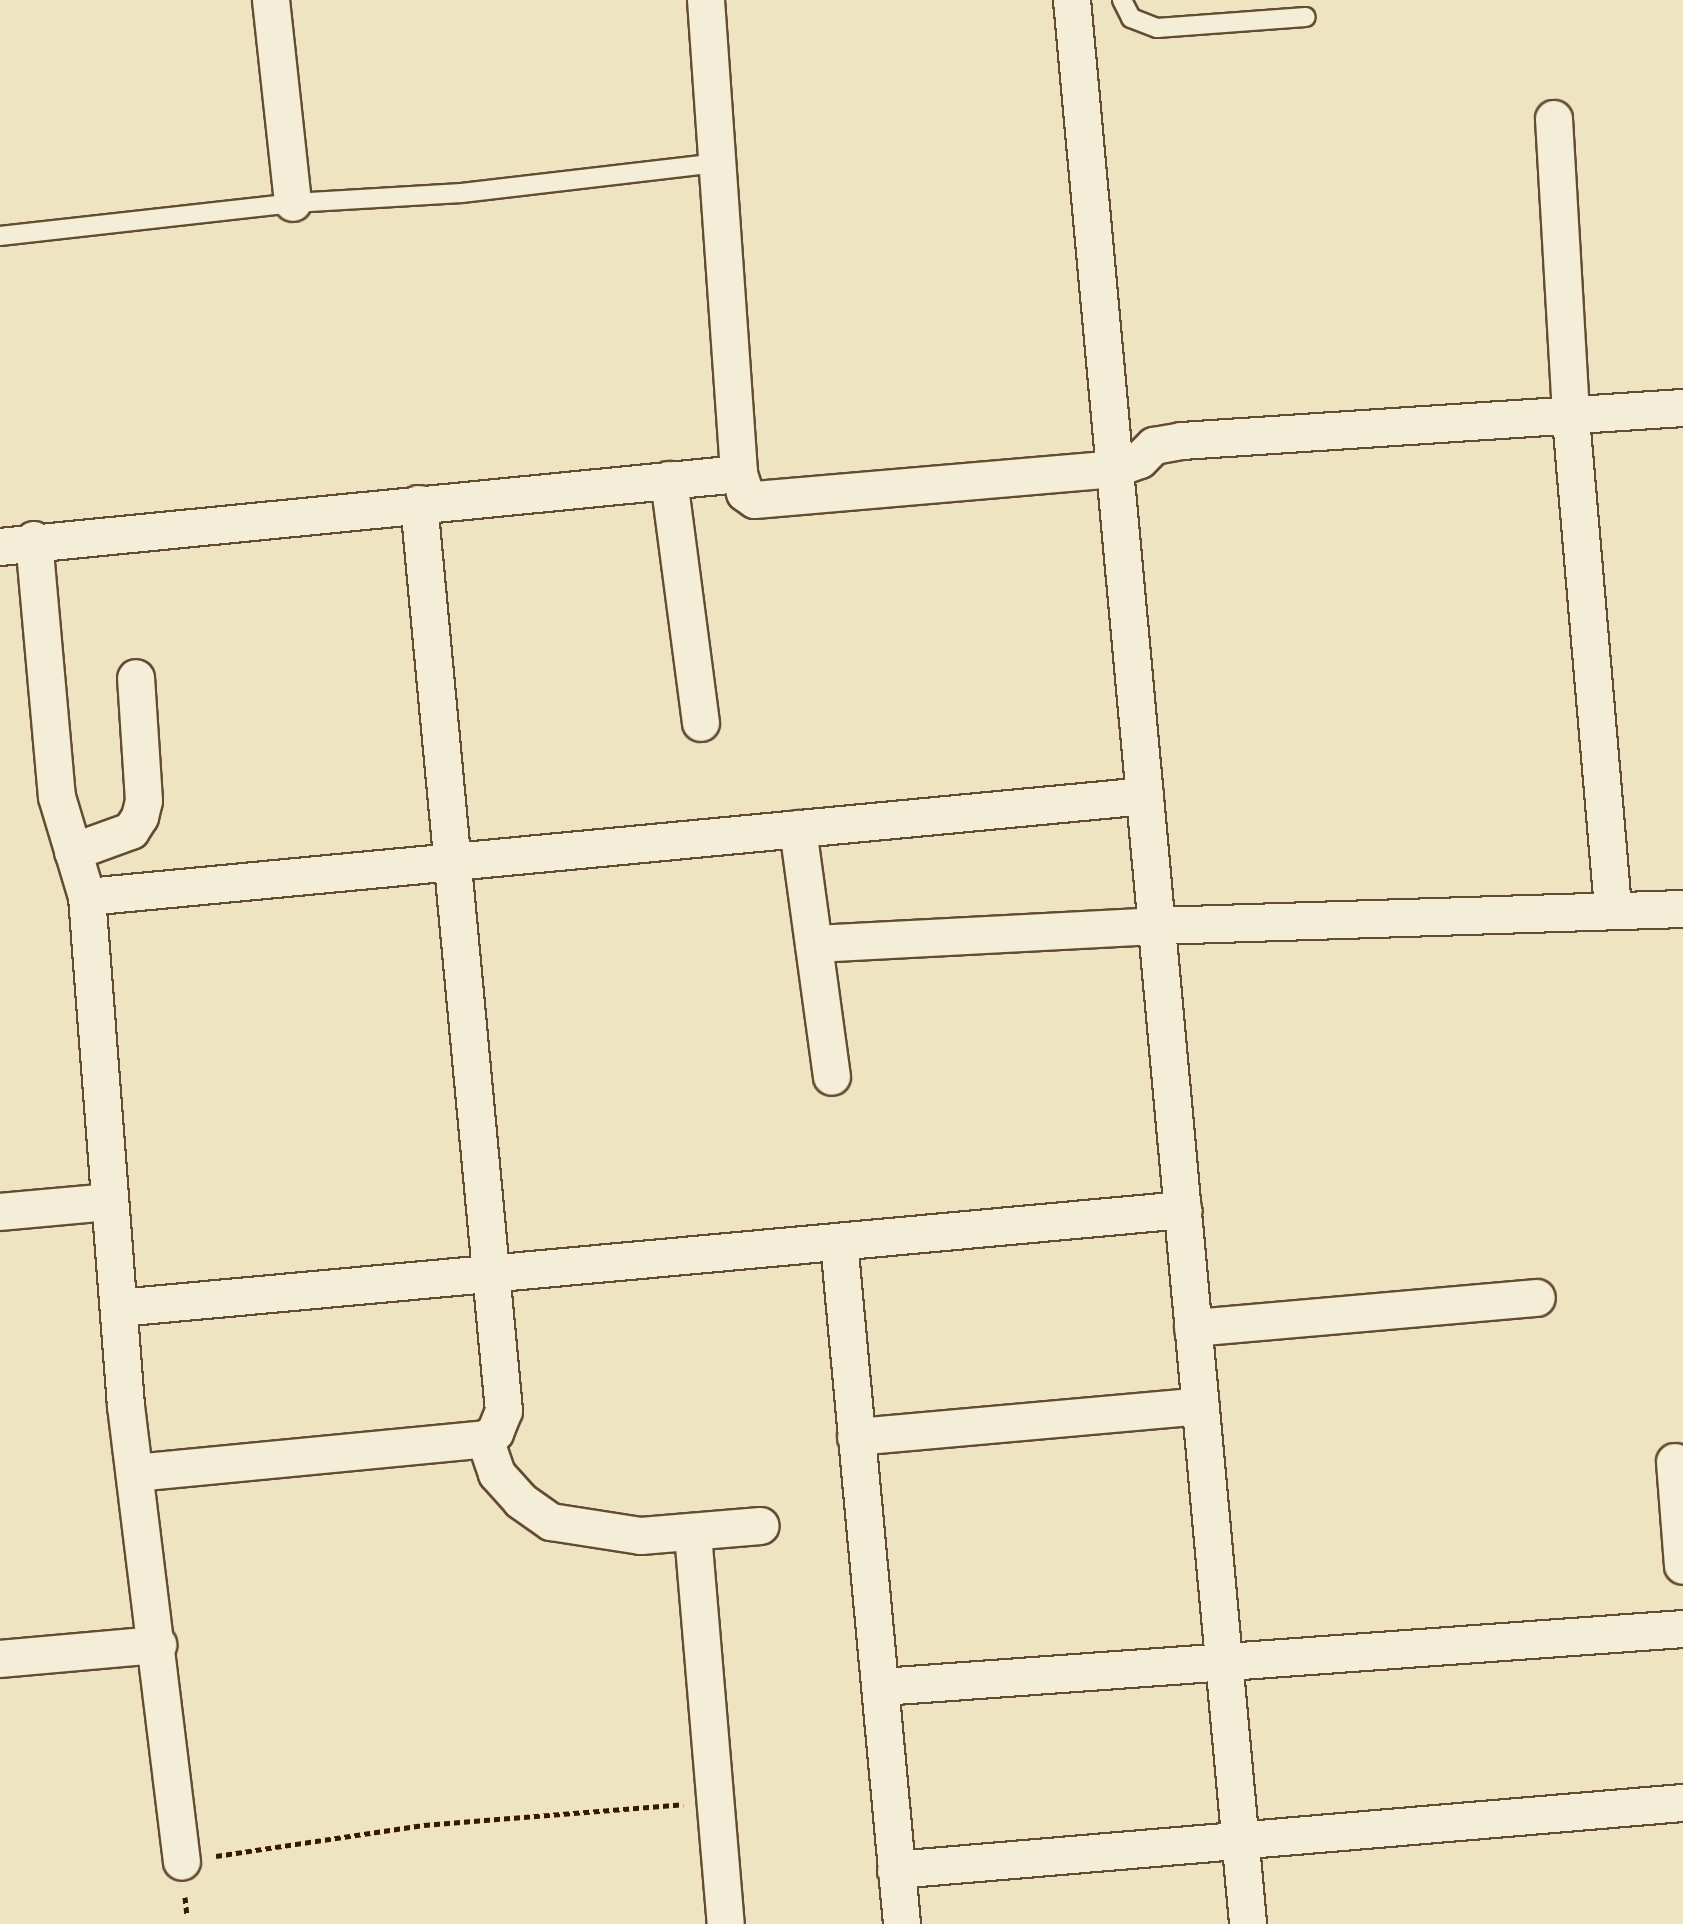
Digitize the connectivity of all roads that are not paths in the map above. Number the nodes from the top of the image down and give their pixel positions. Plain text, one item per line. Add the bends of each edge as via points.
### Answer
1 (271, 0) edge
2 (706, 0) edge
3 (1072, 0) edge
4 (1122, 0) edge
5 (1306, 17) dead end
6 (1554, 119) dead end
7 (718, 163) junction
8 (293, 203) junction
9 (0, 236) edge
10 (1683, 408) edge
11 (1571, 418) junction
12 (1115, 469) junction
13 (739, 474) junction
14 (669, 480) junction
15 (419, 504) junction
16 (17, 544) edge
17 (136, 678) dead end
18 (701, 723) dead end
19 (1145, 796) junction
20 (798, 829) junction
21 (73, 852) junction
22 (451, 858) junction
23 (87, 897) junction
24 (1613, 909) junction
25 (1683, 909) edge
26 (1157, 926) junction
27 (814, 944) junction
28 (832, 1077) dead end
29 (110, 1202) junction
30 (1183, 1210) junction
31 (0, 1212) edge
32 (839, 1242) junction
33 (491, 1272) junction
34 (1537, 1298) dead end
35 (119, 1308) junction
36 (1193, 1328) junction
37 (1201, 1406) junction
38 (856, 1437) junction
39 (485, 1439) junction
40 (1675, 1462) dead end
41 (135, 1473) junction
42 (761, 1526) dead end
43 (693, 1534) junction
44 (1683, 1566) edge
45 (1683, 1629) edge
46 (158, 1645) junction
47 (0, 1659) edge
48 (1224, 1661) junction
49 (882, 1687) junction
50 (1683, 1803) edge
51 (1240, 1841) junction
52 (182, 1862) road end
53 (896, 1870) junction
54 (726, 1924) edge
55 (902, 1924) edge
56 (1248, 1924) edge

1 - 8 street
2 - 7 street
3 - 12 street
4 - 5 lane via 1131,18 1157,28
6 - 11 street
7 - 8 lane via 462,193
7 - 13 street
8 - 9 lane
10 - 11 street
11 - 12 street via 1182,441 1154,446 1140,460
11 - 24 street
12 - 13 street via 768,501 745,493
12 - 19 street
13 - 14 street
14 - 15 street
14 - 18 street
15 - 16 street
15 - 22 street
16 - 21 street via 57,797
17 - 21 street via 144,801 140,817 131,831
19 - 20 street
19 - 26 street
20 - 22 street
20 - 27 street
21 - 23 street
22 - 23 street
22 - 33 street
23 - 29 street
24 - 25 street
24 - 26 street
26 - 27 street
26 - 30 street
27 - 28 street
29 - 31 street
29 - 35 street
30 - 32 street
30 - 36 street
32 - 33 street
32 - 38 street
33 - 35 street
33 - 39 street via 504,1411 495,1433
34 - 36 street
35 - 41 street
36 - 37 street
37 - 38 street
37 - 48 street
38 - 49 street
39 - 41 street
39 - 43 street via 497,1474 521,1501 551,1522 641,1536
40 - 44 street
41 - 46 street
42 - 43 street
43 - 54 street
45 - 48 street
46 - 47 street
46 - 52 street
48 - 49 street
48 - 51 street
49 - 53 street
50 - 51 street
51 - 53 street
51 - 56 street
53 - 55 street

